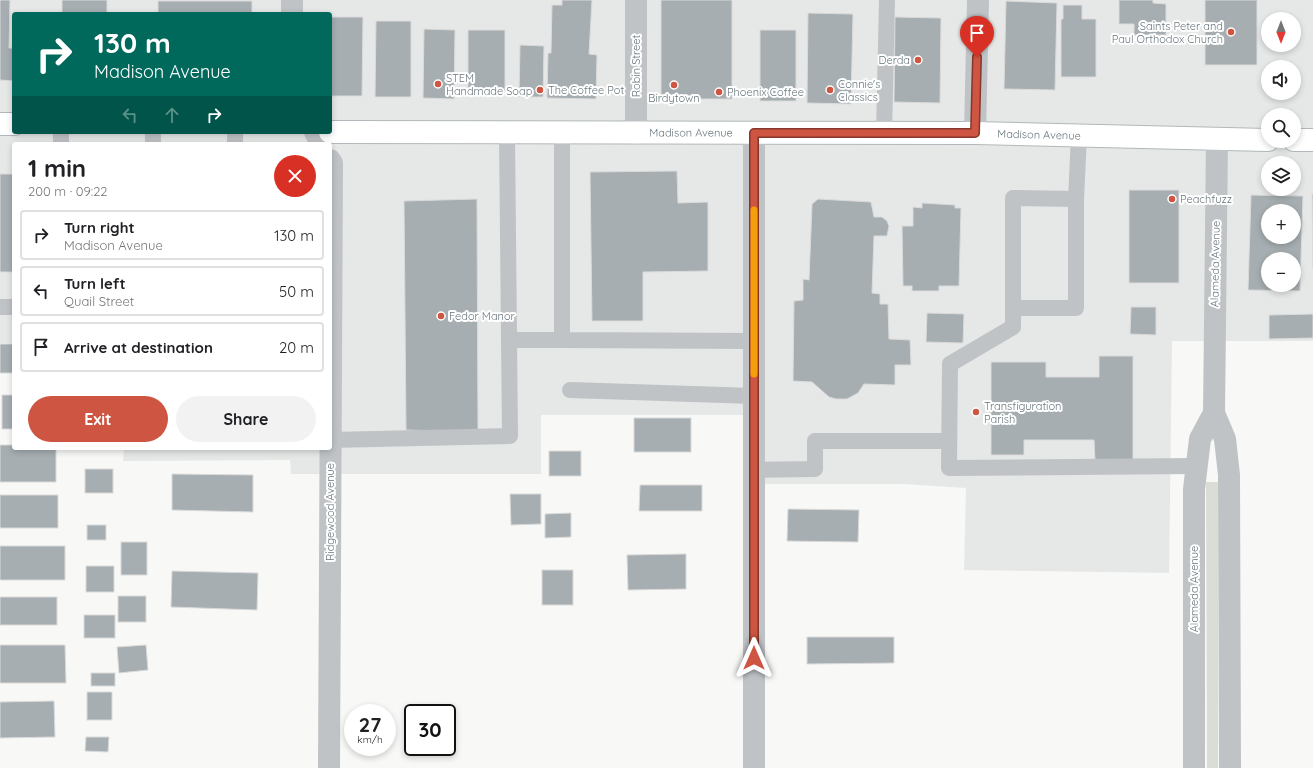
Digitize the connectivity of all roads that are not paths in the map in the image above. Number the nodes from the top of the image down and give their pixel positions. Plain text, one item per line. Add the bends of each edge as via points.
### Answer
1 (292, 0) edge
2 (636, 0) edge
3 (886, 0) edge
4 (978, 0) edge
5 (292, 12) edge
6 (0, 124) edge
7 (12, 124) edge
8 (332, 132) edge
9 (507, 133) junction
10 (562, 133) junction
11 (636, 133) junction
12 (754, 133) junction
13 (884, 133) junction
14 (975, 133) junction
15 (1079, 136) junction
16 (1217, 140) junction
17 (1261, 140) edge
18 (1301, 140) edge
19 (1313, 140) edge
20 (1076, 199) junction
21 (0, 307) edge
22 (12, 307) edge
23 (1013, 308) junction
24 (509, 340) junction
25 (562, 340) junction
26 (754, 341) junction
27 (570, 390) dead end
28 (754, 396) junction
29 (1214, 413) junction
30 (332, 440) edge
31 (949, 441) junction
32 (330, 450) edge
33 (1196, 466) junction
34 (754, 470) junction
35 (329, 768) edge
36 (754, 768) edge
37 (1194, 768) edge
38 (1230, 768) edge

1 - 5 street
2 - 11 street, Robin Street
3 - 13 lane
4 - 14 street
6 - 7 main road
8 - 9 main road, Madison Avenue
9 - 10 main road, Madison Avenue
9 - 24 lane
10 - 11 main road, Madison Avenue
10 - 25 lane
11 - 12 main road, Madison Avenue
12 - 13 main road, Madison Avenue
12 - 26 street
13 - 14 main road, Madison Avenue
14 - 15 main road, Madison Avenue
15 - 16 main road, Madison Avenue
15 - 20 lane
16 - 17 main road, Madison Avenue
16 - 29 street, Alameda Avenue
18 - 19 main road
20 - 23 lane via 1076,308
20 - 23 lane via 1013,198
21 - 22 lane
23 - 31 lane via 1013,327 950,364
24 - 25 lane
24 - 30 lane via 510,436
25 - 26 lane
26 - 28 street
27 - 28 lane
28 - 34 street
29 - 33 street, Alameda Avenue via 1200,439
29 - 38 street, Alameda Avenue via 1225,439 1229,475
31 - 33 lane via 949,468
31 - 34 lane via 815,441 815,468
32 - 35 street, Ridgewood Avenue
33 - 37 street, Alameda Avenue
34 - 36 street

